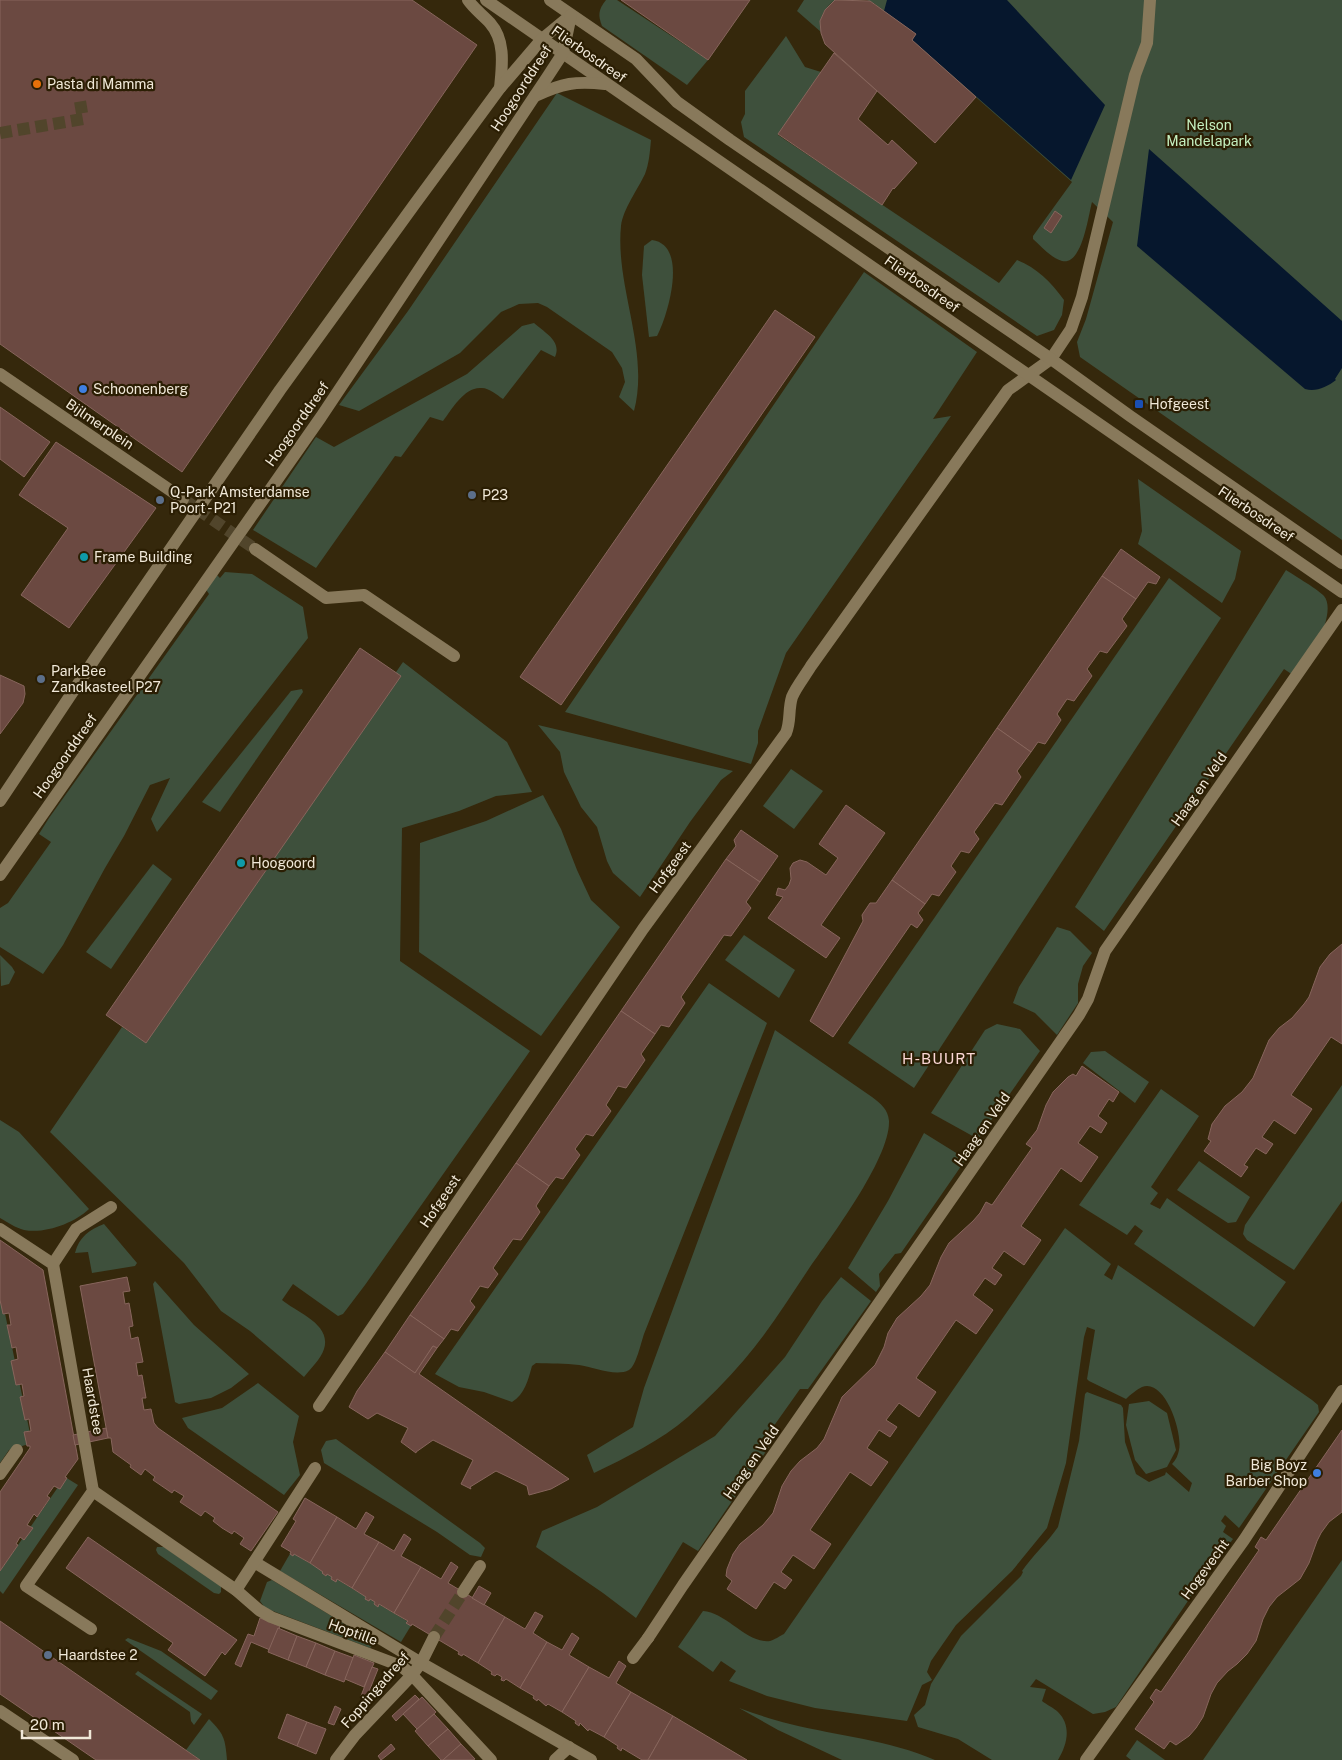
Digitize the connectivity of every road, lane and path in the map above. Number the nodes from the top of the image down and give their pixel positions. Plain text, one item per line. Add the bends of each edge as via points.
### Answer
1 (468, 0) edge
2 (486, 0) edge
3 (550, 0) edge
4 (1150, 0) edge
5 (572, 15) junction
6 (542, 39) junction
7 (563, 53) junction
8 (607, 84) junction
9 (500, 88) junction
10 (535, 96) junction
11 (1051, 358) junction
12 (0, 374) edge
13 (1028, 376) junction
14 (183, 499) tunnel mouth
15 (254, 549) tunnel mouth
16 (1342, 563) edge
17 (1342, 592) edge
18 (1342, 610) edge
19 (454, 656) dead end
20 (0, 801) edge
21 (0, 875) edge
22 (112, 1207) dead end
23 (0, 1229) edge
24 (54, 1264) junction
25 (1342, 1391) edge
26 (319, 1406) dead end
27 (18, 1450) dead end
28 (315, 1468) dead end
29 (0, 1474) edge
30 (93, 1490) junction
31 (254, 1562) junction
32 (480, 1566) dead end
33 (236, 1590) junction
34 (463, 1592) tunnel mouth
35 (90, 1628) dead end
36 (434, 1637) tunnel mouth
37 (633, 1658) dead end
38 (421, 1662) junction
39 (412, 1675) junction
40 (0, 1711) edge
41 (571, 1748) junction
42 (73, 1760) edge
43 (336, 1760) edge
44 (491, 1760) edge
45 (555, 1760) edge
46 (582, 1760) edge
47 (591, 1760) edge
48 (1086, 1760) edge

1 - 9 street via 491,24 499,38 502,57
2 - 6 street, Flierbosdreef
3 - 5 street, Flierbosdreef
4 - 11 street via 1147,44 1136,75 1082,297 1072,329
5 - 6 street, Hoogoorddreef
5 - 7 street, Hoogoorddreef
5 - 11 street, Flierbosdreef via 636,59 677,102 730,140
6 - 7 street, Flierbosdreef
6 - 9 street, Hoogoorddreef
7 - 8 street, Flierbosdreef
7 - 10 street, Hoogoorddreef
8 - 10 street via 580,82
8 - 13 street, Flierbosdreef
9 - 20 street, Hoogoorddreef via 280,390
10 - 21 street, Hoogoorddreef via 321,417
11 - 13 street, Hofgeest
11 - 16 street, Flierbosdreef
12 - 14 street, Bijlmerplein
13 - 17 street, Flierbosdreef
13 - 26 street, Hofgeest via 1008,390 986,418 811,666 793,696 786,733 643,929
15 - 19 street via 326,598 364,595
18 - 37 street, Haag en Veld via 1105,951 1079,1016
22 - 24 street via 76,1229
23 - 24 street
24 - 30 street, Haardstee
25 - 48 street, Hogevecht via 1244,1540
27 - 29 street
28 - 31 street
30 - 33 street, Hoptille
30 - 35 street via 26,1586
31 - 33 street
31 - 38 street
32 - 34 street
33 - 39 street, Hoptille via 270,1617 401,1666
36 - 38 street, Foppingadreef
38 - 39 street, Foppingadreef
38 - 41 street
39 - 43 street, Foppingadreef
39 - 44 street, Hoptille
40 - 42 street
41 - 45 street
41 - 46 street
41 - 47 street

